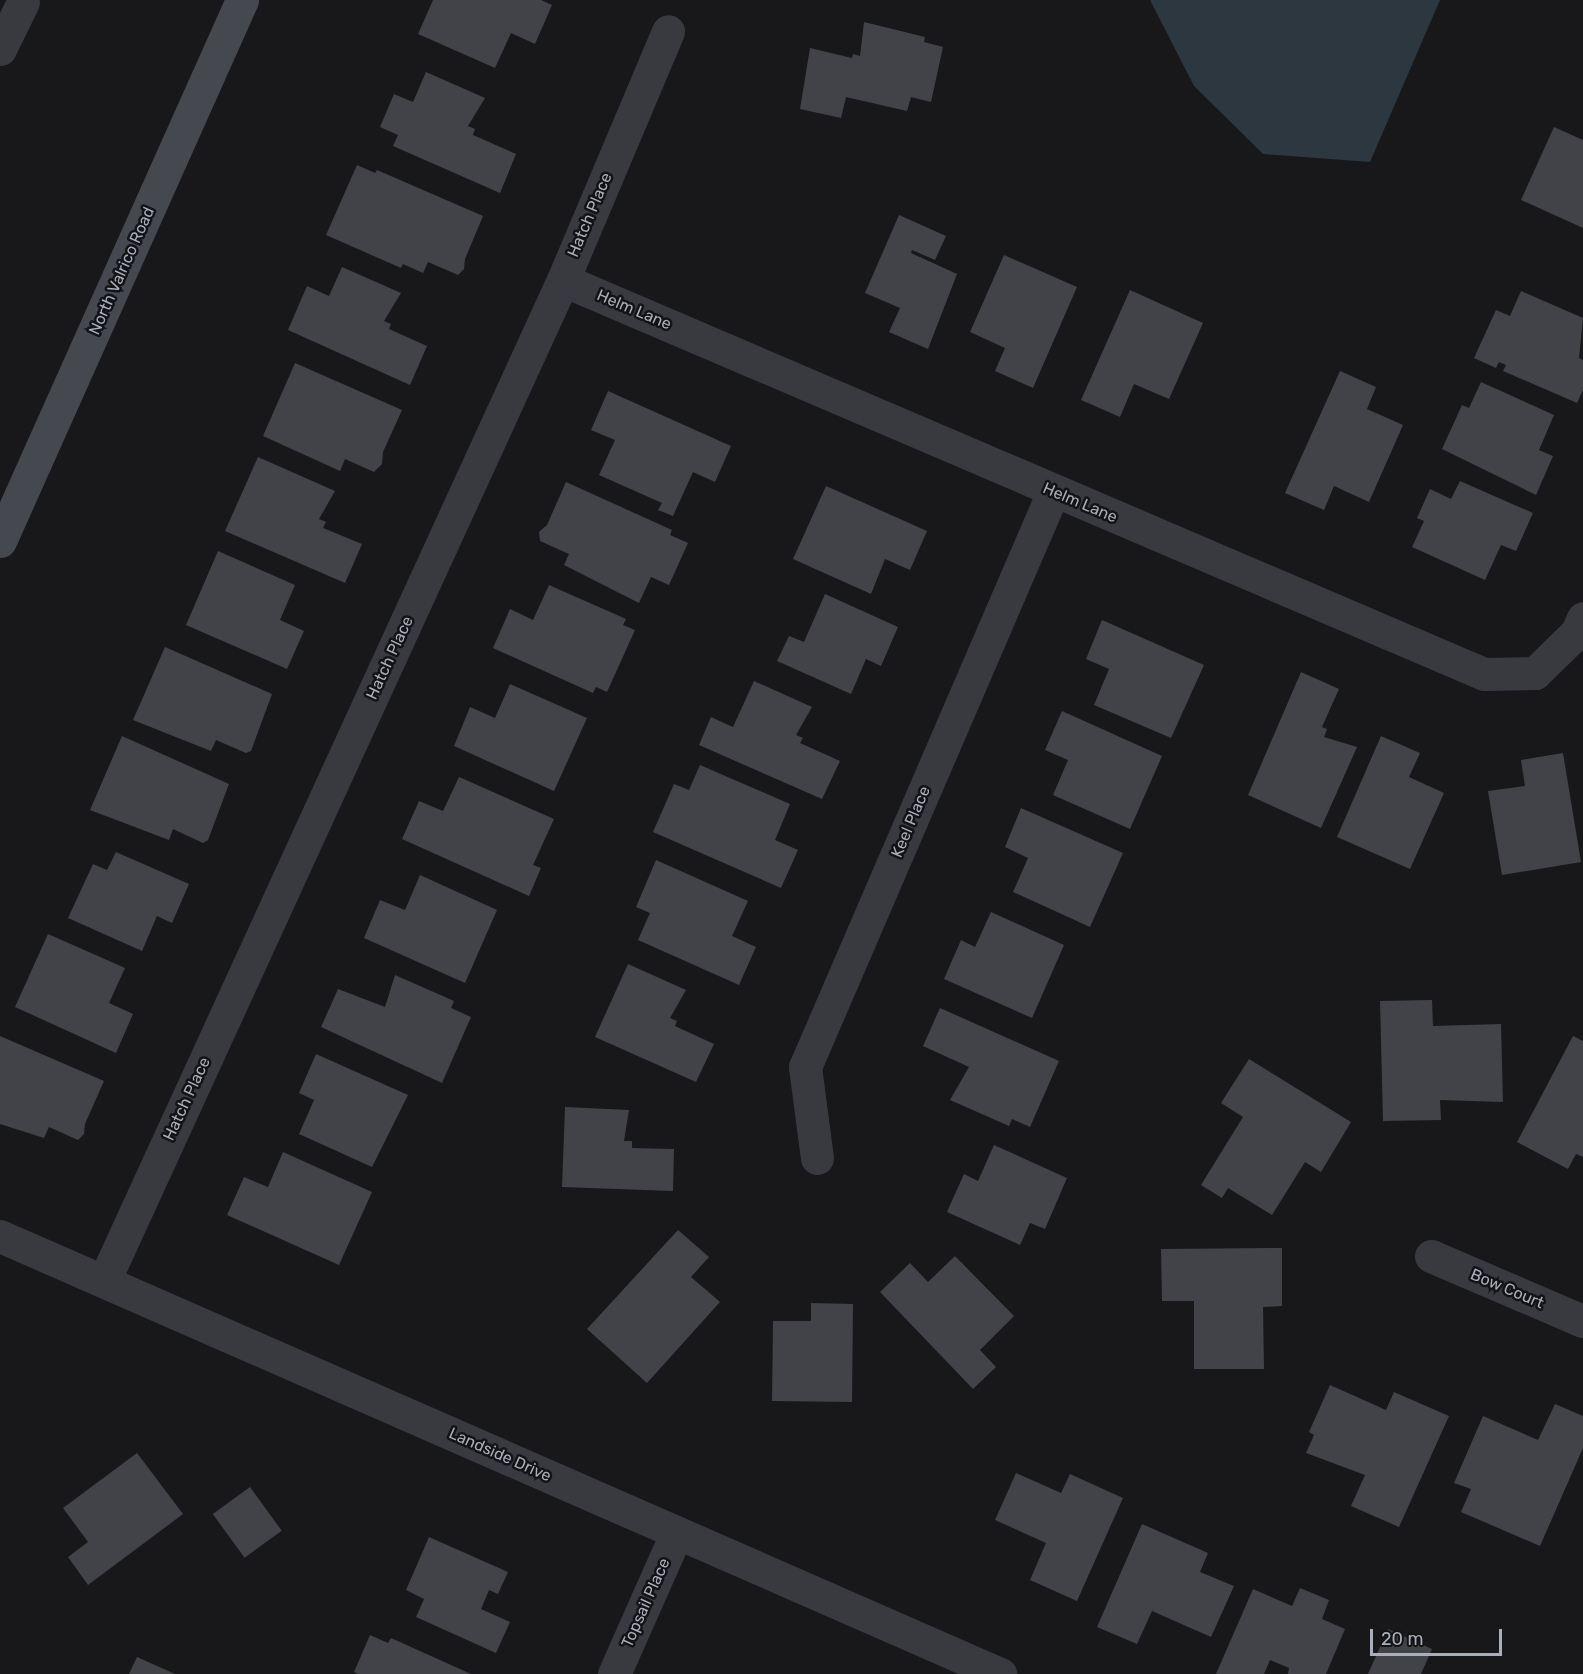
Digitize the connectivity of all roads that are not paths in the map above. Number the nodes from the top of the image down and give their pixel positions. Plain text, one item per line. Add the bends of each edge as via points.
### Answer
1 (242, 0) edge
2 (23, 2) dead end
3 (668, 31) dead end
4 (0, 49) edge
5 (563, 280) junction
6 (1053, 492) junction
7 (0, 541) edge
8 (1583, 618) edge
9 (817, 1158) dead end
10 (0, 1236) edge
11 (1431, 1256) dead end
12 (104, 1281) junction
13 (1583, 1321) edge
14 (677, 1532) junction
15 (614, 1674) edge
16 (1000, 1674) edge

1 - 7 street, North Valrico Road
2 - 4 street
3 - 5 street, Hatch Place
5 - 6 street, Helm Lane
5 - 12 street, Hatch Place
6 - 8 street, Helm Lane via 1484,674 1535,673 1577,632
6 - 9 street, Keel Place via 806,1067
10 - 12 street, Landside Drive
11 - 13 street, Bow Court
12 - 14 street, Landside Drive
14 - 15 street, Topsail Place
14 - 16 street, Landside Drive

